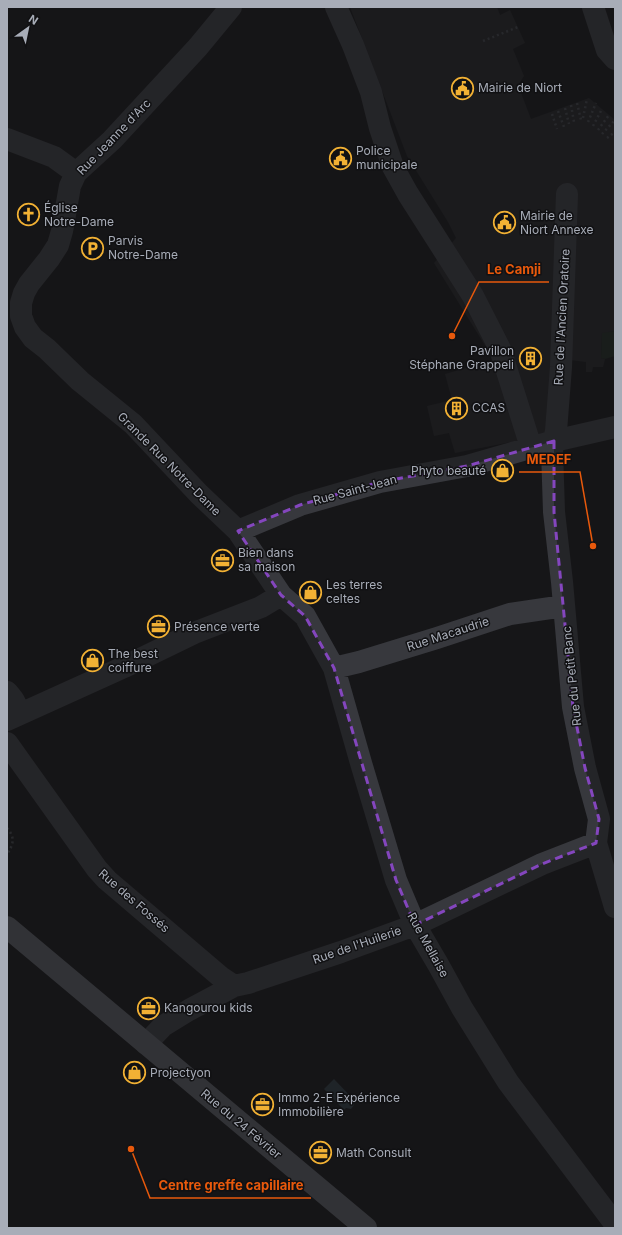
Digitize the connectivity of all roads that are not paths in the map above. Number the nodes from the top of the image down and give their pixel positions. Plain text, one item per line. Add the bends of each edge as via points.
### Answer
1 (231, 7) edge
2 (336, 7) edge
3 (593, 7) edge
4 (615, 60) edge
5 (7, 139) edge
6 (76, 173) junction
7 (567, 194) dead end
8 (29, 284) junction
9 (7, 294) edge
10 (615, 427) edge
11 (554, 441) junction
12 (531, 447) junction
13 (238, 532) junction
14 (281, 595) junction
15 (564, 606) junction
16 (334, 668) junction
17 (7, 692) edge
18 (11, 717) edge
19 (7, 743) edge
20 (607, 819) edge
21 (596, 843) junction
22 (615, 907) edge
23 (415, 925) junction
24 (7, 928) edge
25 (234, 986) junction
26 (146, 1044) junction
27 (615, 1224) edge
28 (366, 1228) edge

1 - 6 street, Rue Jeanne d'Arc via 198,48 112,140
2 - 12 street via 371,92 393,168 473,296 500,349
3 - 4 street via 607,50
5 - 6 street via 54,157
6 - 8 street, Rue Jeanne d'Arc via 70,186 58,245
7 - 11 street, Rue de l'Ancien Oratoire via 561,367
8 - 9 street
8 - 13 street, Grande Rue Notre-Dame via 24,293 21,316 33,338 133,424
10 - 11 street, Rue Saint-Jean
11 - 12 street, Rue Saint-Jean
11 - 15 street, Rue du Petit Banc via 554,512
12 - 13 street, Rue Saint-Jean via 467,466 380,482 300,505
13 - 14 street, Grande Rue Notre-Dame
14 - 16 street, Rue Mellaise via 305,616
14 - 18 street via 261,607 194,633
15 - 16 street, Rue Macaudrie via 510,614
15 - 20 street, Rue du Petit Banc via 573,707 585,768
16 - 23 street, Rue Mellaise via 396,880
17 - 18 street via 17,707
19 - 25 street, Rue des Fossés via 107,880
20 - 21 street, Rue du Petit Banc
21 - 22 street, Rue du Petit Banc
21 - 23 street, Rue de l'Huilerie via 542,864
23 - 25 street, Rue de l'Huilerie
23 - 27 street, Rue Mellaise via 508,1082
24 - 26 main road, Rue du 24 Février
25 - 26 street, Rue de l'Huilerie via 163,1026
26 - 28 main road, Rue du 24 Février

